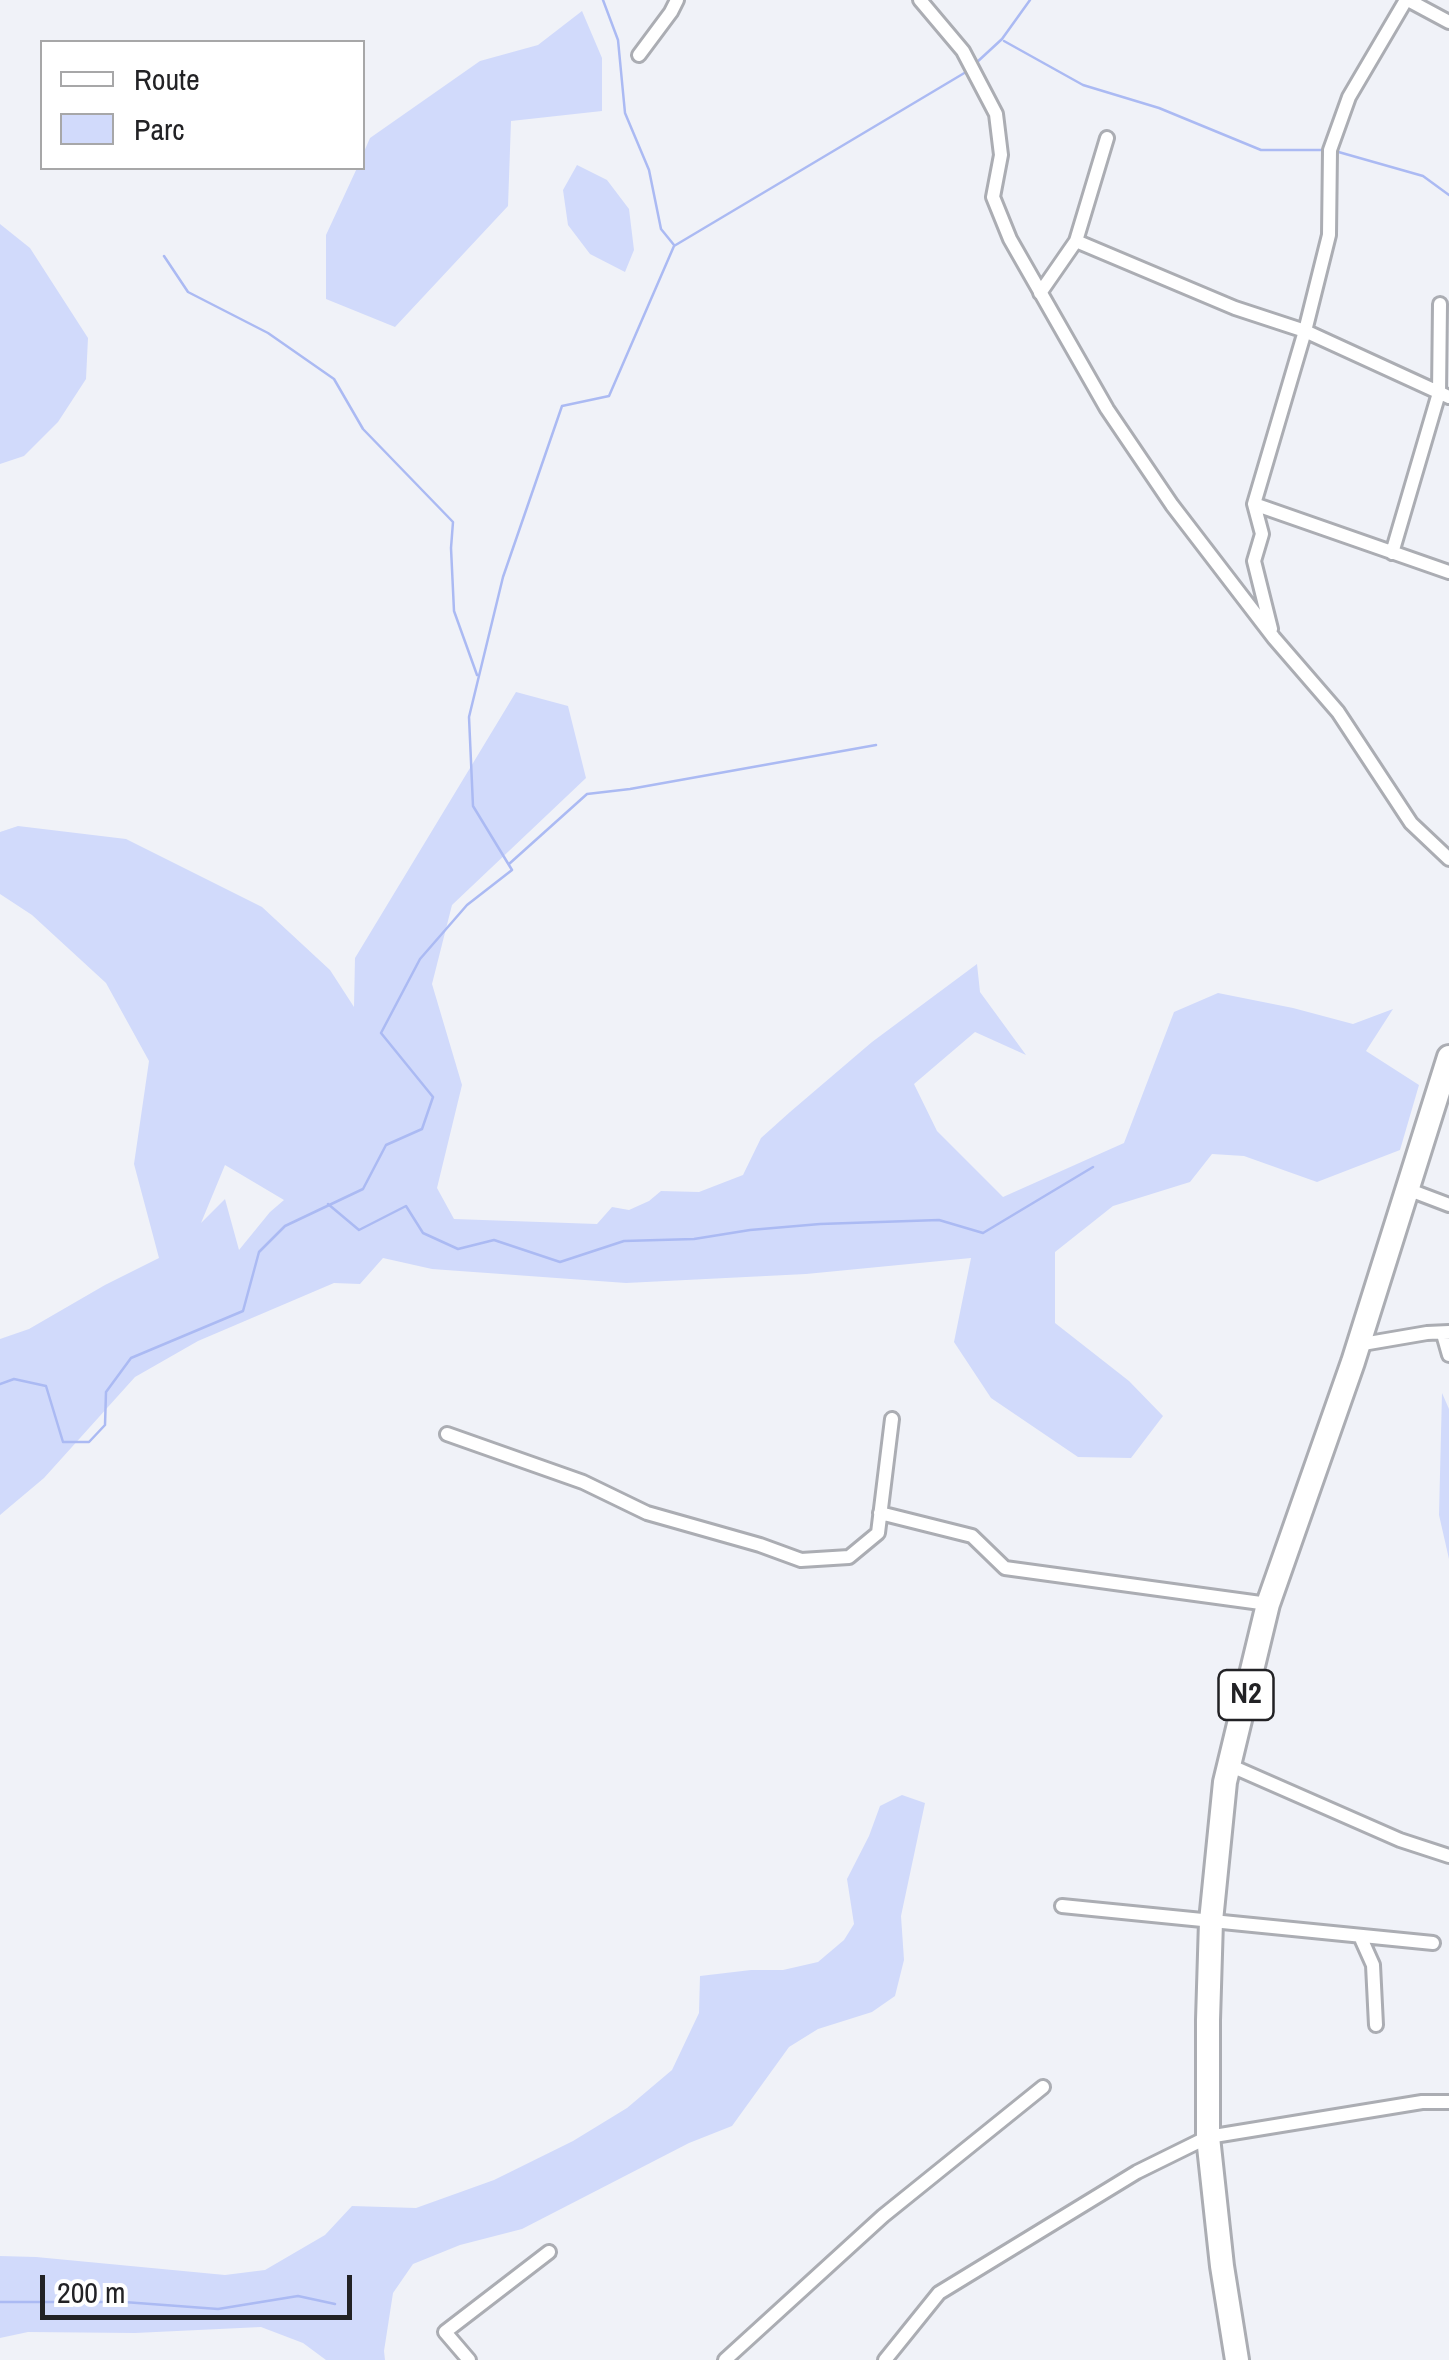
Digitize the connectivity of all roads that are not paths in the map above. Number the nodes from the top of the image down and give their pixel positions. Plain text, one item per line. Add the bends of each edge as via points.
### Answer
1 (678, 0) edge
2 (920, 0) edge
3 (1407, 0) edge
4 (1449, 22) edge
5 (639, 54) dead end
6 (1107, 138) dead end
7 (1076, 241) junction
8 (1040, 293) junction
9 (1440, 304) dead end
10 (1304, 330) junction
11 (1444, 395) edge
12 (1254, 504) junction
13 (1392, 553) junction
14 (1449, 572) edge
15 (1274, 638) junction
16 (1449, 860) edge
17 (1447, 1070) edge
18 (1407, 1188) junction
19 (1449, 1204) edge
20 (1446, 1333) edge
21 (1357, 1346) junction
22 (1449, 1355) edge
23 (892, 1420) dead end
24 (447, 1434) dead end
25 (880, 1513) junction
26 (1268, 1604) junction
27 (1230, 1765) junction
28 (1449, 1856) edge
29 (1062, 1906) dead end
30 (1211, 1921) junction
31 (1360, 1936) junction
32 (1433, 1943) dead end
33 (1376, 2025) dead end
34 (1043, 2087) dead end
35 (1449, 2102) edge
36 (1208, 2137) junction
37 (549, 2252) dead end
38 (469, 2360) edge
39 (725, 2360) edge
40 (885, 2360) edge
41 (1236, 2360) edge

1 - 5 street
2 - 8 street via 963,51 996,114 1000,155 993,197
3 - 4 street
3 - 10 street via 1349,98 1330,150 1329,235
6 - 7 street
7 - 8 street
7 - 10 street
8 - 15 street via 1172,505
9 - 11 street
10 - 11 street
10 - 12 street
11 - 13 street
12 - 13 street
12 - 15 street via 1262,534 1254,560
13 - 14 street
15 - 16 street via 1338,712 1411,823
17 - 18 highway, N2
18 - 19 street
18 - 21 highway, N2
20 - 21 street
20 - 22 street
21 - 26 highway, N2
23 - 25 street
24 - 25 street via 583,1482 647,1513 801,1560 849,1557 878,1533
25 - 26 street via 972,1536 1005,1568
26 - 27 highway, N2
27 - 28 street
27 - 30 highway, N2
29 - 30 street
30 - 31 street
30 - 36 highway, N2
31 - 32 street
31 - 33 street via 1373,1966
34 - 39 street via 882,2216
35 - 36 street
36 - 40 street via 1137,2172 939,2294
36 - 41 highway, N2
37 - 38 street via 445,2332

